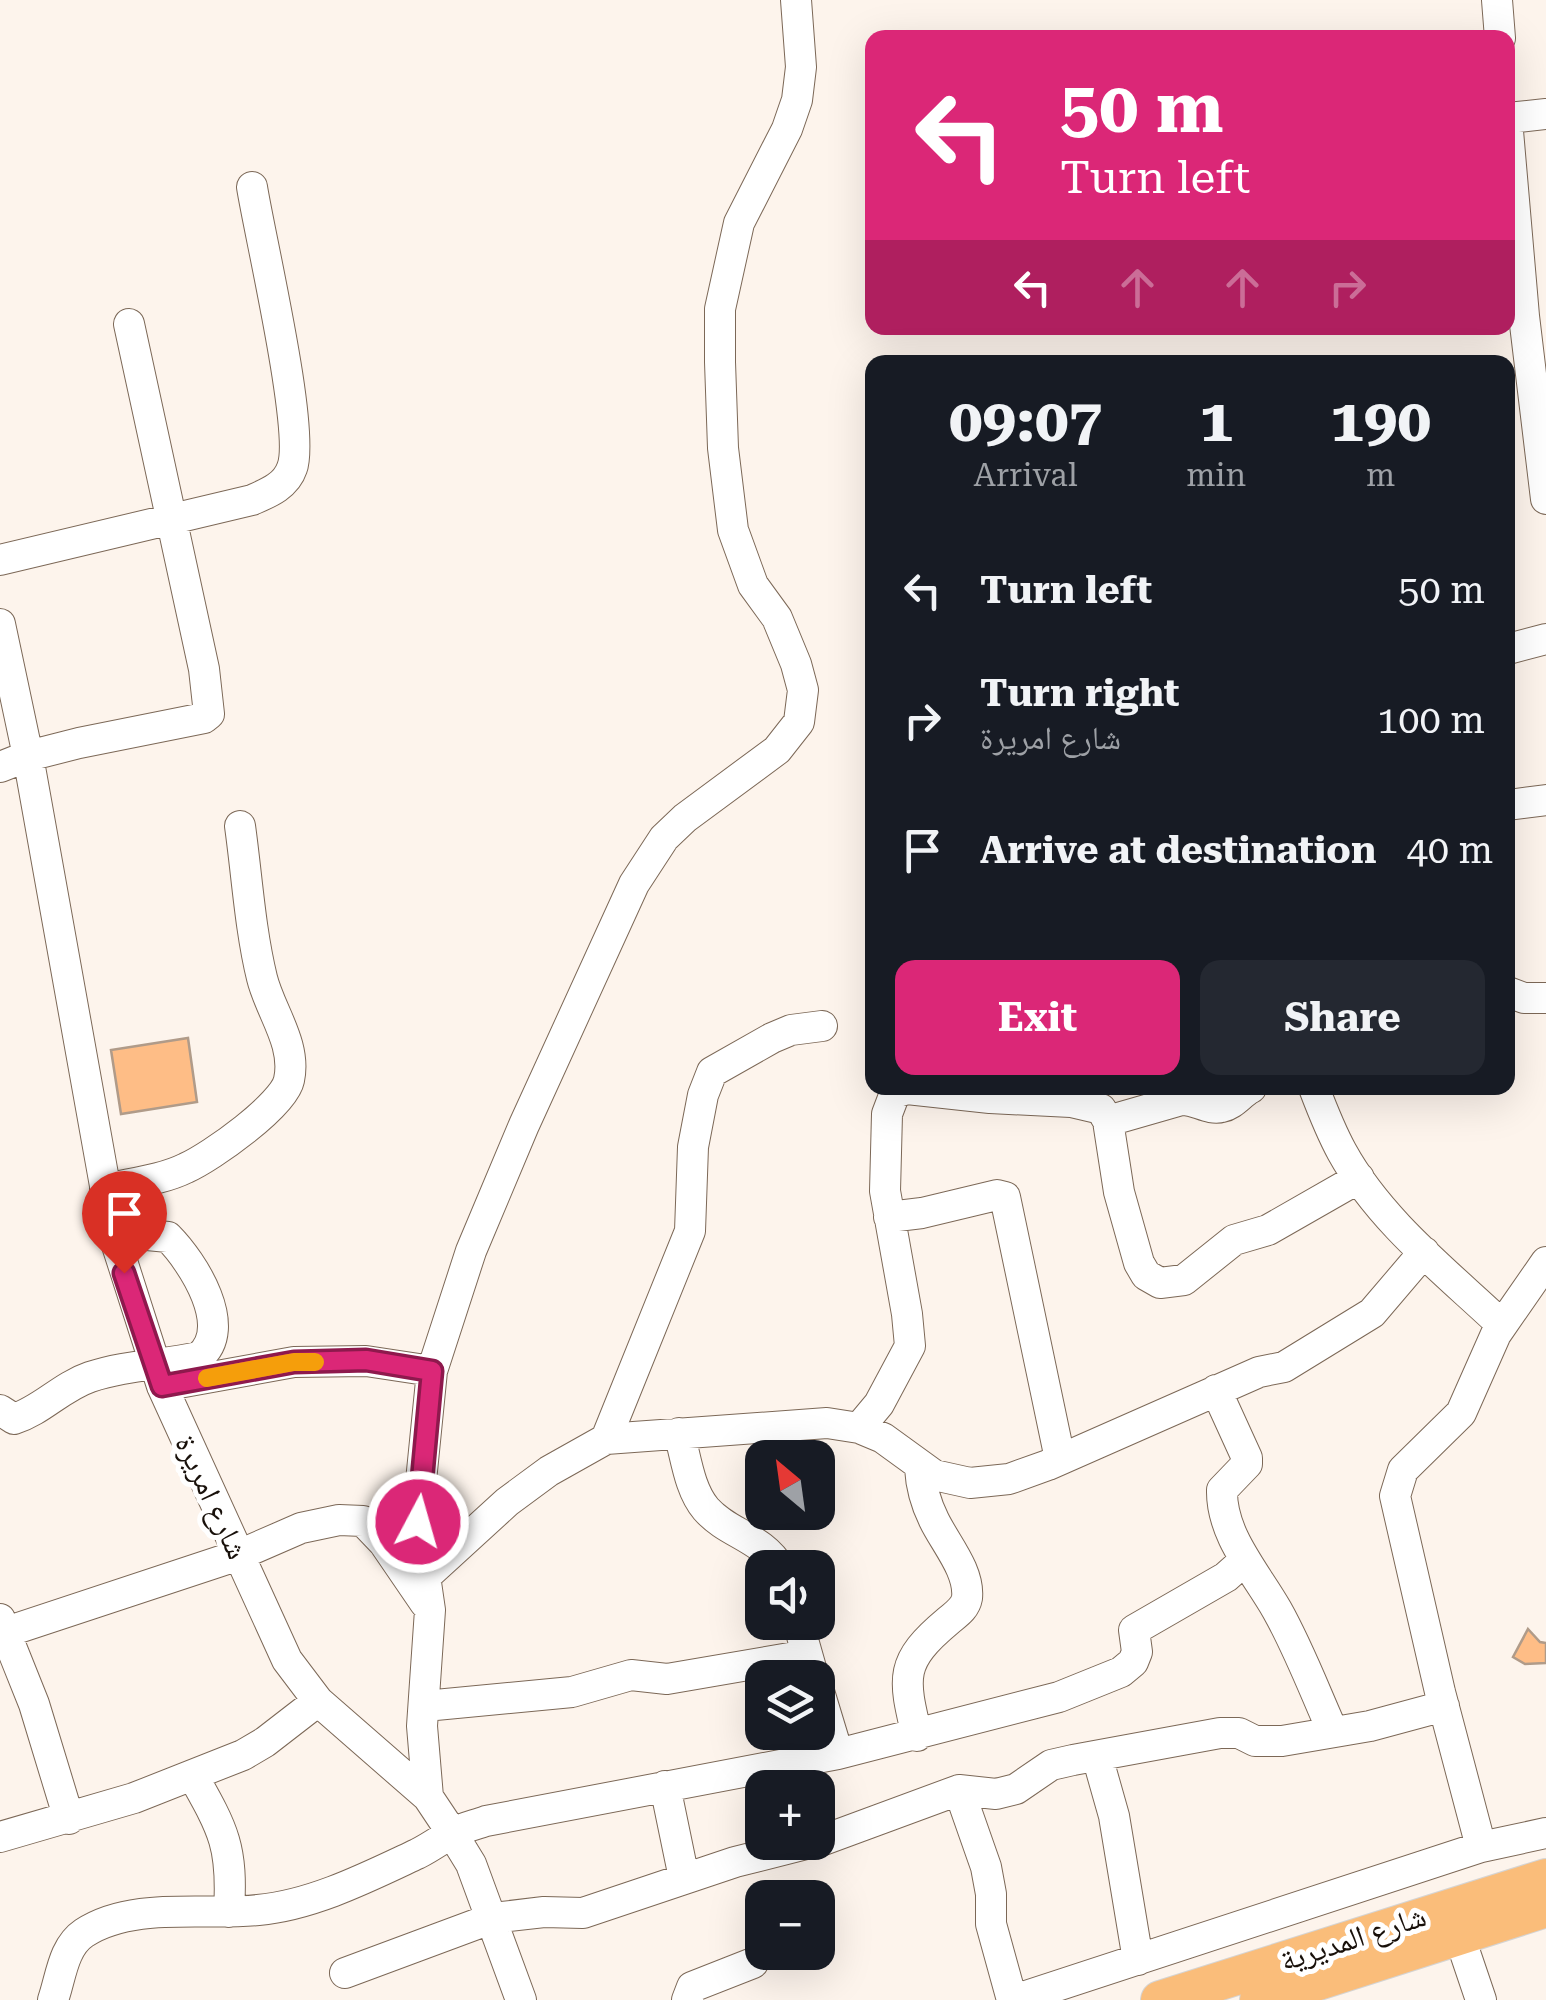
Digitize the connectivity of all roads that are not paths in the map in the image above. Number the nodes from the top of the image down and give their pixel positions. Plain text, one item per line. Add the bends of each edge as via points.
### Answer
1 (796, 0) edge
2 (1497, 0) edge
3 (1499, 30) edge
4 (1546, 114) edge
5 (1515, 117) edge
6 (1515, 168) edge
7 (252, 188) dead end
8 (1532, 259) edge
9 (129, 324) dead end
10 (1541, 412) edge
11 (1546, 499) edge
12 (172, 520) junction
13 (0, 560) edge
14 (0, 624) edge
15 (1546, 639) edge
16 (1515, 648) edge
17 (14, 761) edge
18 (1546, 800) edge
19 (1515, 803) edge
20 (240, 826) dead end
21 (1515, 995) edge
22 (1546, 998) edge
23 (822, 1026) dead end
24 (894, 1095) edge
25 (962, 1095) edge
26 (1240, 1095) edge
27 (1317, 1095) edge
28 (1108, 1121) junction
29 (1359, 1178) junction
30 (104, 1189) junction
31 (889, 1218) junction
32 (114, 1236) junction
33 (1424, 1252) junction
34 (1546, 1262) edge
35 (1502, 1324) junction
36 (432, 1371) junction
37 (158, 1374) junction
38 (1216, 1390) junction
39 (0, 1410) edge
40 (859, 1428) junction
41 (679, 1433) junction
42 (606, 1438) junction
43 (1060, 1459) junction
44 (920, 1468) junction
45 (768, 1550) edge
46 (239, 1555) junction
47 (1245, 1560) junction
48 (426, 1577) junction
49 (430, 1610) junction
50 (2, 1628) edge
51 (745, 1672) edge
52 (318, 1701) junction
53 (425, 1706) junction
54 (1444, 1706) junction
55 (1333, 1732) junction
56 (917, 1736) junction
57 (835, 1744) edge
58 (838, 1754) junction
59 (1097, 1756) junction
60 (193, 1776) junction
61 (664, 1786) junction
62 (959, 1790) junction
63 (428, 1797) junction
64 (69, 1819) junction
65 (452, 1833) junction
66 (1546, 1833) edge
67 (835, 1835) edge
68 (0, 1837) edge
69 (1481, 1847) junction
70 (750, 1860) edge
71 (684, 1878) junction
72 (1546, 1878) edge
73 (1546, 1908) edge
74 (229, 1912) junction
75 (493, 1918) junction
76 (1459, 1935) junction
77 (1138, 1960) junction
78 (745, 1966) edge
79 (345, 1972) dead end
80 (53, 2000) edge
81 (521, 2000) edge
82 (687, 2000) edge
83 (1013, 2000) edge
84 (1160, 2000) edge
85 (1259, 2000) edge
86 (1481, 2000) edge

1 - 36 street via 796,100 739,223 720,309 720,362 732,530 796,664 803,690 799,722 777,750 664,838 634,884 471,1250
2 - 3 street
4 - 5 street
6 - 8 street
7 - 12 street via 290,397 292,469 277,489 252,500
8 - 10 street
9 - 12 street
10 - 11 street
12 - 13 street
12 - 17 street via 209,714
14 - 17 street, شارع امريرة
15 - 16 street
17 - 30 street, شارع امريرة
18 - 19 street
20 - 30 street via 261,970 280,1017 290,1079 282,1098 207,1157 184,1170
21 - 22 street
23 - 42 street via 772,1038 712,1072 690,1172 690,1231
24 - 31 street via 885,1133
25 - 28 street via 1072,1102 1101,1108
26 - 28 street via 1222,1108 1181,1100
27 - 29 street
28 - 29 street via 1134,1248 1146,1275 1160,1283 1184,1280 1234,1240 1268,1230
29 - 33 street
30 - 32 street, شارع امريرة
31 - 40 street via 910,1346 880,1404
31 - 43 street via 1005,1197
32 - 37 street, شارع امريرة
32 - 37 street via 168,1236 186,1256 209,1306 210,1348
33 - 35 street
33 - 38 street via 1372,1313 1284,1367
34 - 35 street
35 - 54 street via 1462,1413 1403,1470 1396,1487
36 - 37 street via 366,1360
36 - 48 street via 418,1522
37 - 39 street via 88,1378 14,1419
37 - 46 street, شارع امريرة
38 - 43 street
38 - 47 street via 1247,1458 1222,1490
40 - 41 street via 808,1422
40 - 44 street
41 - 42 street
41 - 45 street via 704,1507
42 - 48 street via 507,1502
43 - 44 street via 1009,1479 970,1483
44 - 56 street via 928,1508 967,1595 960,1611 912,1657 905,1680
46 - 49 street via 301,1528 362,1522
46 - 50 street
46 - 52 street, شارع امريرة via 287,1660
47 - 55 street via 1278,1612
47 - 56 street via 1134,1630 1137,1652 1121,1672 1059,1697
48 - 49 street
49 - 53 street
50 - 64 street via 34,1704
51 - 53 street via 631,1675 572,1692
52 - 60 street via 266,1742
52 - 63 street, شارع امريرة
53 - 63 street
54 - 55 street
54 - 69 street
55 - 59 street via 1255,1741 1220,1732
56 - 58 street
57 - 58 street
58 - 61 street
59 - 62 street via 1051,1765 996,1794
59 - 77 street
60 - 64 street
60 - 74 street via 223,1829
61 - 65 street
61 - 71 street
62 - 67 street
62 - 83 street via 986,1867 992,1924
63 - 65 street, شارع امريرة
64 - 68 street
65 - 74 street via 336,1890
65 - 75 street, شارع امريرة
66 - 69 street
69 - 77 street
70 - 71 street
71 - 75 street via 582,1912
72 - 84 main road, شارع المديرية
73 - 76 main road, شارع المديرية
74 - 80 street via 154,1914 95,1927 66,1953
75 - 79 street
75 - 81 street, شارع امريرة
76 - 85 main road, شارع المديرية
76 - 86 street
77 - 83 street
78 - 82 street via 692,1987

